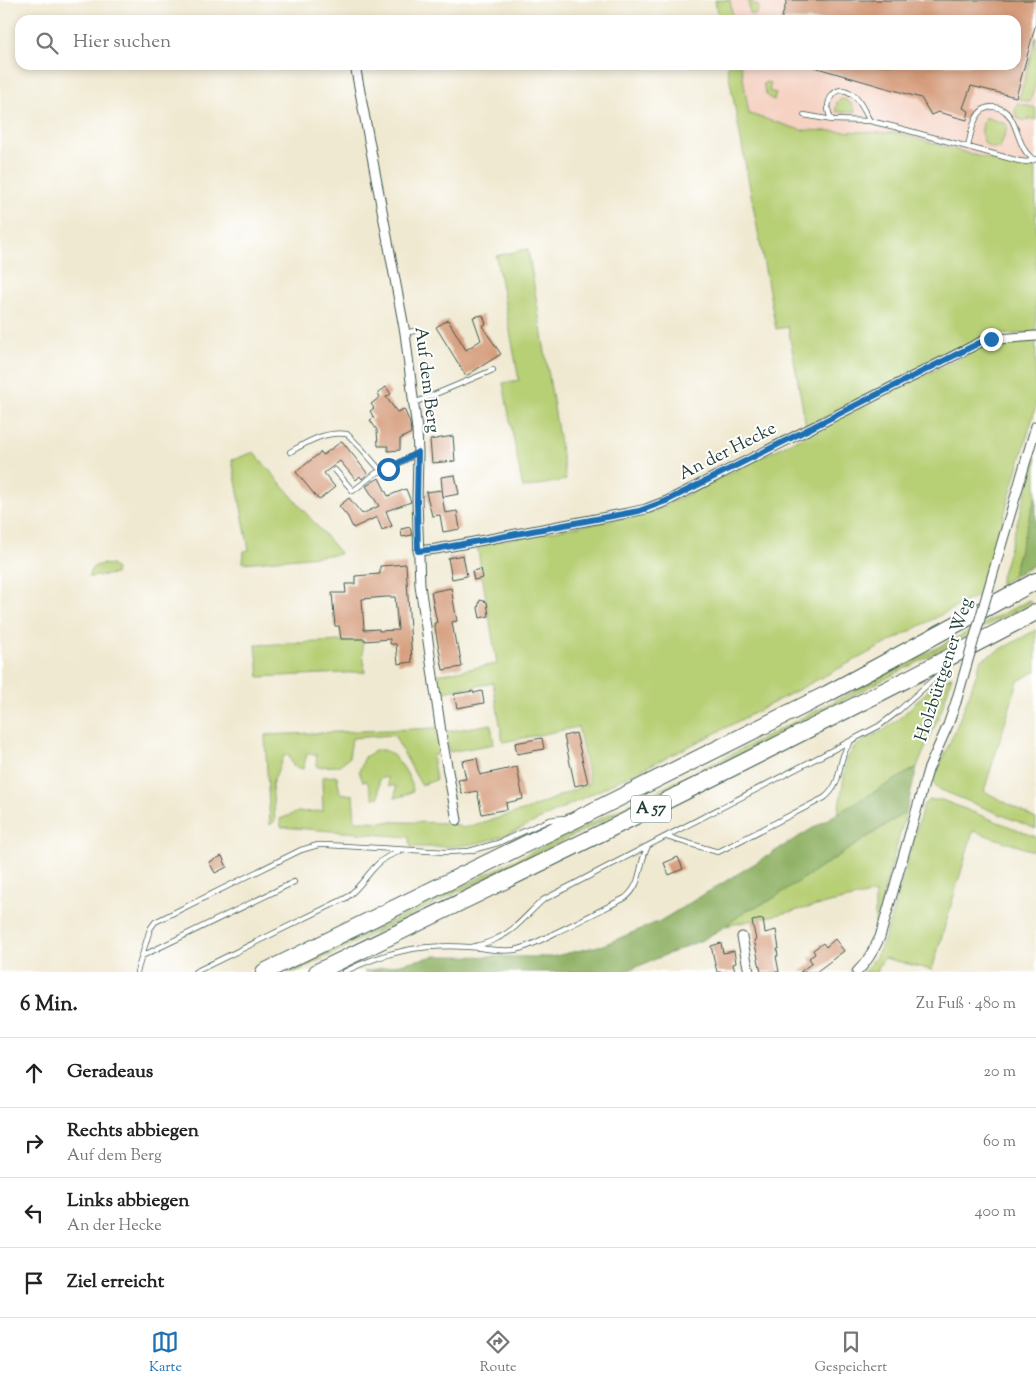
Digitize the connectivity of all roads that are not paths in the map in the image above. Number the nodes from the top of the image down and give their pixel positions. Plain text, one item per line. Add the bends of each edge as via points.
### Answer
1 (356, 70) edge
2 (804, 115) dead end
3 (832, 120) junction
4 (870, 121) junction
5 (968, 147) junction
6 (1035, 159) edge
7 (414, 331) dead end
8 (405, 334) junction
9 (1036, 336) edge
10 (493, 370) dead end
11 (414, 403) junction
12 (1036, 426) edge
13 (290, 452) dead end
14 (418, 452) junction
15 (335, 470) dead end
16 (381, 471) junction
17 (418, 551) junction
18 (1036, 581) edge
19 (1036, 612) edge
20 (981, 641) junction
21 (851, 741) junction
22 (587, 814) junction
23 (457, 820) dead end
24 (666, 837) junction
25 (648, 846) junction
26 (402, 850) junction
27 (294, 882) dead end
28 (742, 937) dead end
29 (471, 947) junction
30 (142, 956) junction
31 (136, 972) edge
32 (195, 972) edge
33 (264, 972) edge
34 (317, 972) edge
35 (344, 972) edge
36 (749, 972) edge
37 (857, 972) edge

1 - 8 street, Auf dem Berg
2 - 3 lane
3 - 4 lane
3 - 4 lane via 827,108 829,100 833,94 846,91 857,98
4 - 5 lane
5 - 6 lane via 1019,161
5 - 6 lane via 981,111 989,107 999,108 1007,113 1026,154
7 - 8 lane
8 - 11 street, Auf dem Berg
9 - 17 street, An der Hecke via 991,339 979,343 654,506
10 - 11 lane
11 - 14 street, Auf dem Berg
12 - 37 street, Holzbüttgener Weg, bridge via 956,702 928,770 880,937
13 - 16 lane via 308,441 331,434 347,434
14 - 16 lane
14 - 17 street, Auf dem Berg
15 - 16 lane via 353,491
17 - 23 street, Auf dem Berg via 429,655
18 - 22 highway, A 57 via 827,694
19 - 20 highway, A 57
20 - 21 lane via 945,668 888,720
20 - 34 highway, A 57 via 540,864
21 - 24 lane
21 - 24 lane via 842,757 834,788 807,807 718,852
22 - 26 lane via 549,820 498,843 469,850
22 - 33 highway, A 57
24 - 25 lane
25 - 29 lane via 543,900 498,938
25 - 29 lane via 637,885 625,898 525,947 506,951
26 - 30 lane via 327,845 302,850 155,922
26 - 32 lane via 372,868 354,893 346,898
27 - 30 lane
28 - 36 street
29 - 35 lane via 428,947 396,952
30 - 31 lane

